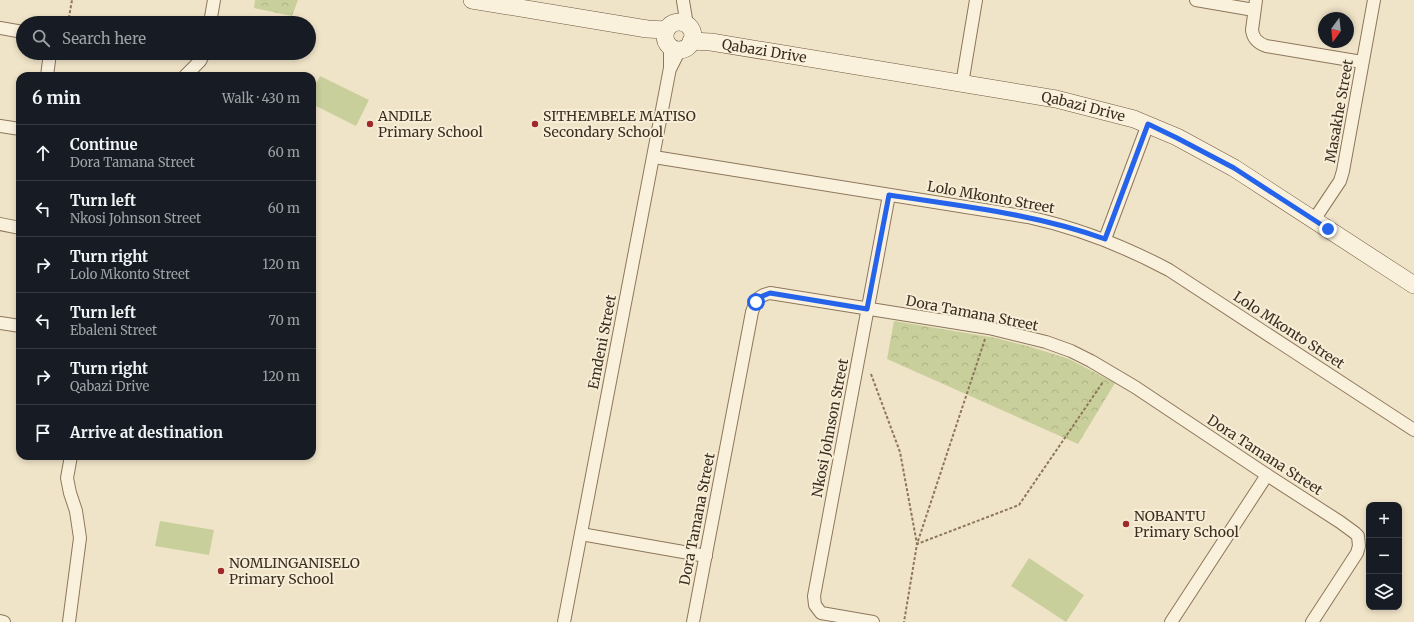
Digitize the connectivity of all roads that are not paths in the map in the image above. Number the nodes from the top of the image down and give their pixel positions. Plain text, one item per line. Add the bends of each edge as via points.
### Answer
1 (214, 0) edge
2 (472, 0) edge
3 (976, 0) edge
4 (1196, 0) edge
5 (1374, 0) edge
6 (684, 1) edge
7 (1255, 5) edge
8 (211, 16) edge
9 (0, 28) edge
10 (16, 31) edge
11 (679, 36) junction
12 (49, 60) edge
13 (200, 60) edge
14 (1362, 62) junction
15 (48, 72) edge
16 (189, 72) edge
17 (962, 84) junction
18 (1148, 124) junction
19 (0, 126) edge
20 (16, 128) edge
21 (654, 157) junction
22 (889, 195) junction
23 (1314, 220) junction
24 (0, 224) edge
25 (16, 227) edge
26 (1105, 239) junction
27 (1414, 285) edge
28 (867, 309) junction
29 (0, 323) edge
30 (16, 325) edge
31 (1414, 430) edge
32 (70, 460) edge
33 (1267, 474) junction
34 (581, 534) junction
35 (706, 556) junction
36 (0, 621) edge
37 (4, 622) edge
38 (70, 622) edge
39 (564, 622) edge
40 (693, 622) edge
41 (872, 622) edge
42 (1171, 622) edge
43 (1312, 622) edge

1 - 8 street
2 - 11 street, Qabazi Drive
3 - 17 street
4 - 7 street
5 - 14 street, Masakhe Street
6 - 11 street, Emdeni Street
7 - 14 street via 1253,35 1259,43
9 - 10 street
11 - 17 street, Qabazi Drive
11 - 21 street, Emdeni Street via 670,68
12 - 15 street
13 - 16 street
14 - 23 street, Masakhe Street via 1340,181
17 - 18 street, Qabazi Drive via 1056,99
18 - 23 street, Qabazi Drive via 1234,168
18 - 26 street
19 - 20 street
21 - 22 street, Lolo Mkonto Street
21 - 34 street, Emdeni Street
22 - 26 street, Lolo Mkonto Street via 1028,217 1067,226
22 - 28 street, Nkosi Johnson Street
23 - 27 street, Qabazi Drive
24 - 25 street
26 - 31 street, Lolo Mkonto Street via 1169,270
28 - 33 street, Dora Tamana Street via 989,328 1059,346 1110,372
28 - 35 street, Dora Tamana Street via 770,293 760,297 756,302
28 - 41 street, Nkosi Johnson Street via 813,601 818,610 825,614
29 - 30 street
32 - 38 street via 68,478 80,538
33 - 42 street
33 - 43 street, Dora Tamana Street via 1358,536 1357,552
34 - 35 street
34 - 39 street, Emdeni Street
35 - 40 street, Dora Tamana Street
36 - 37 street

